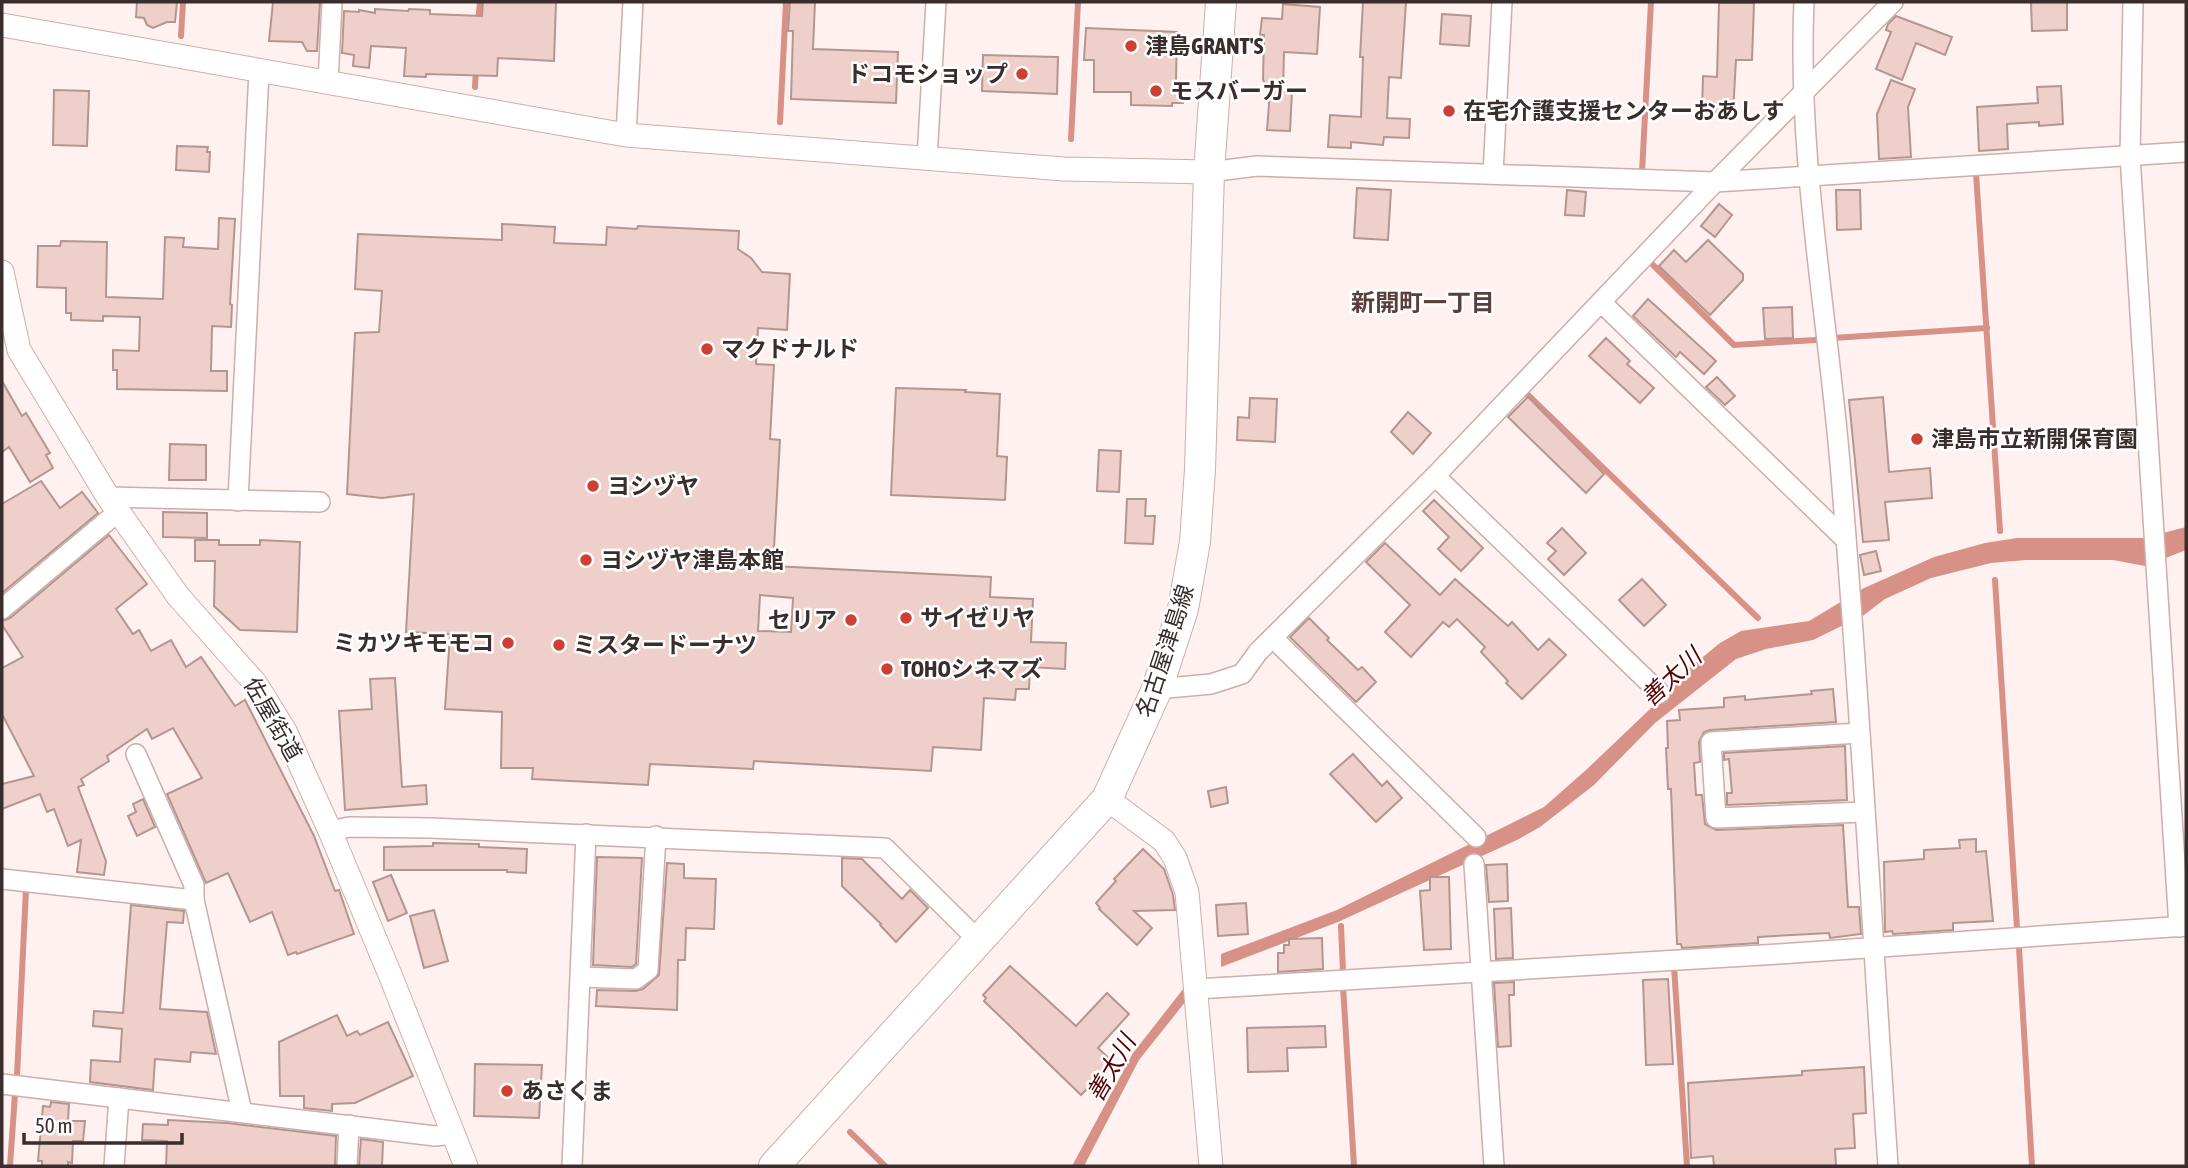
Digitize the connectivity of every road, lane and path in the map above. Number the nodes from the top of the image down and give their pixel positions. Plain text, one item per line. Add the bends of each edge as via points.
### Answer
1 (332, 2) edge
2 (633, 2) edge
3 (936, 2) edge
4 (1221, 2) edge
5 (1502, 2) edge
6 (1804, 2) edge
7 (1894, 2) edge
8 (2133, 2) edge
9 (2, 24) edge
10 (260, 71) junction
11 (328, 83) junction
12 (1803, 94) junction
13 (626, 135) junction
14 (2186, 152) edge
15 (2130, 156) junction
16 (927, 159) junction
17 (1209, 172) junction
18 (1493, 174) junction
19 (1808, 177) junction
20 (1715, 182) junction
21 (2, 272) edge
22 (1602, 303) junction
23 (10, 353) edge
24 (1435, 476) junction
25 (237, 501) junction
26 (320, 502) dead end
27 (114, 504) junction
28 (1846, 540) junction
29 (2, 609) edge
30 (1273, 638) junction
31 (1157, 689) junction
32 (1660, 693) dead end
33 (1859, 733) junction
34 (136, 754) dead end
35 (1107, 799) junction
36 (1864, 812) junction
37 (330, 831) junction
38 (586, 834) junction
39 (656, 836) junction
40 (1476, 837) dead end
41 (1474, 863) dead end
42 (2, 879) edge
43 (194, 900) junction
44 (2183, 926) edge
45 (979, 941) junction
46 (1873, 947) junction
47 (1482, 971) junction
48 (581, 977) junction
49 (1196, 989) junction
50 (2, 1084) edge
51 (119, 1098) junction
52 (242, 1112) junction
53 (349, 1125) junction
54 (454, 1134) junction
55 (114, 1166) edge
56 (347, 1166) edge
57 (466, 1166) edge
58 (572, 1166) edge
59 (775, 1166) edge
60 (1211, 1166) edge
61 (1494, 1166) edge
62 (1888, 1166) edge

1 - 11 street
2 - 13 street
3 - 16 street
4 - 17 main road, 名古屋津島線
5 - 18 street
6 - 12 street
7 - 12 street
8 - 15 street
9 - 10 street
10 - 11 street
10 - 25 street
11 - 13 street
12 - 19 street
12 - 20 street
13 - 16 street
14 - 15 street
15 - 19 street
15 - 44 street
16 - 17 street via 1064,169
17 - 18 street via 1257,166
17 - 31 main road, 名古屋津島線 via 1195,542 1183,609
18 - 20 street
19 - 20 street
19 - 28 street
20 - 22 street
21 - 23 street, 佐屋街道
22 - 24 street
22 - 28 street
23 - 27 street, 佐屋街道
24 - 30 street
24 - 32 street
25 - 26 street
25 - 27 street
27 - 29 street
27 - 37 street, 佐屋街道 via 178,596 257,684 285,731
28 - 33 street
30 - 31 street via 1242,674 1211,684
30 - 40 street
31 - 35 main road, 名古屋津島線
33 - 36 street
33 - 36 street via 1712,742 1716,818
34 - 43 street via 194,885
35 - 45 main road, 名古屋津島線
35 - 49 street via 1164,841 1175,858 1187,892
36 - 46 street
37 - 38 street via 349,827
37 - 54 street, 佐屋街道
38 - 39 street
38 - 48 street
39 - 45 street via 885,848
39 - 48 street via 648,970 636,979
41 - 47 street
42 - 43 street
43 - 52 street
44 - 46 street
45 - 59 main road, 名古屋津島線
46 - 47 street
46 - 62 street
47 - 49 street
47 - 61 street
48 - 58 street
49 - 60 street
50 - 51 street
51 - 52 street
51 - 55 street
52 - 53 street
53 - 54 street via 435,1136
53 - 56 street
54 - 57 street, 佐屋街道

